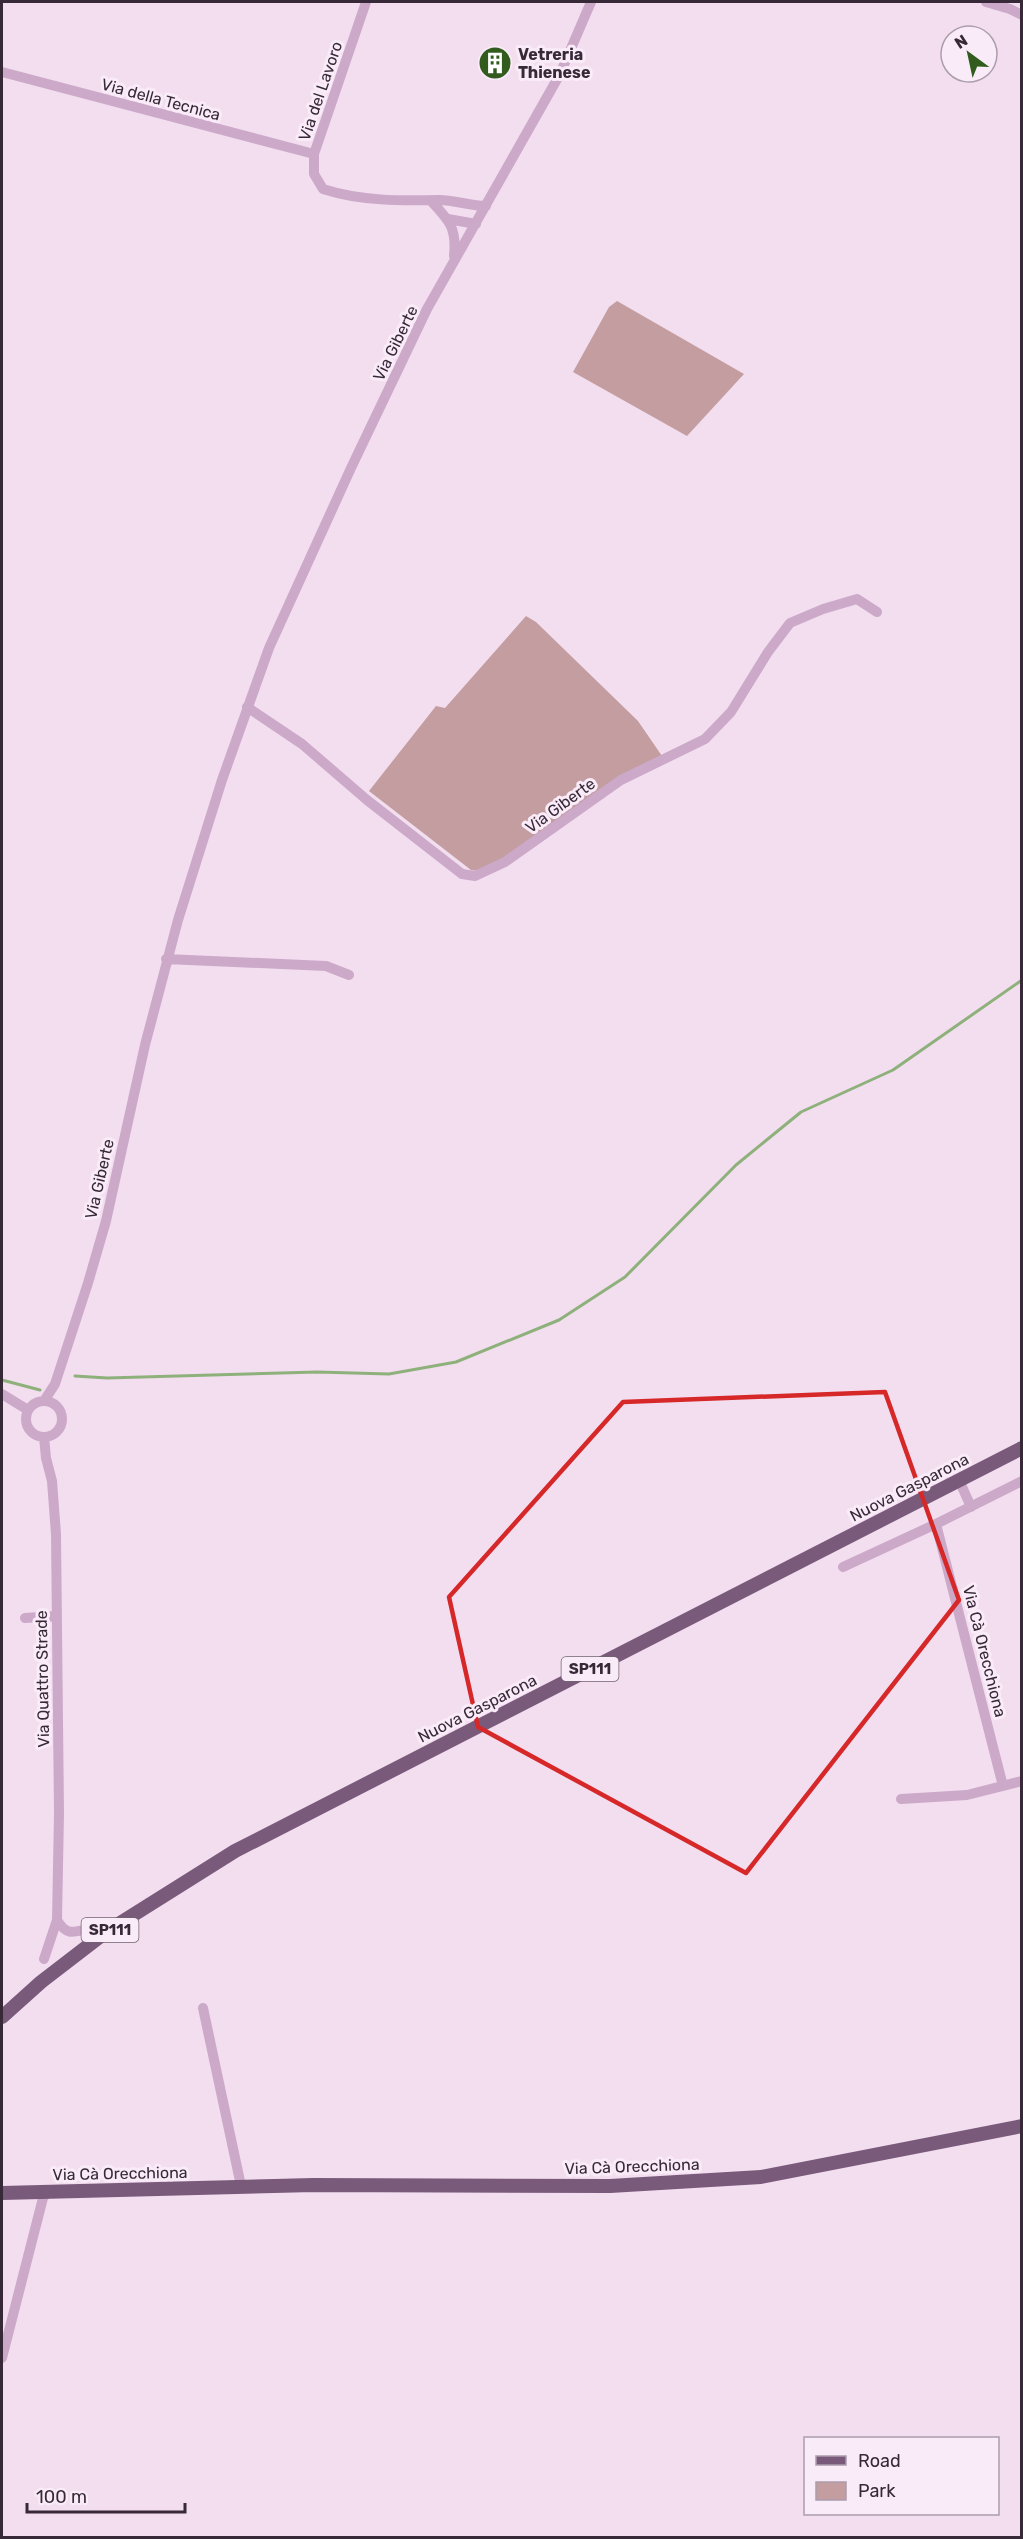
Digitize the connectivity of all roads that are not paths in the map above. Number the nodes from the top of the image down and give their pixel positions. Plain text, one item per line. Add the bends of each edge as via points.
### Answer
1 (366, 2) edge
2 (591, 2) edge
3 (986, 2) edge
4 (1006, 5) edge
5 (1022, 15) edge
6 (2, 72) edge
7 (314, 154) junction
8 (431, 201) junction
9 (460, 203) junction
10 (486, 206) junction
11 (448, 219) junction
12 (476, 224) junction
13 (454, 259) junction
14 (877, 612) dead end
15 (247, 707) junction
16 (166, 959) junction
17 (349, 975) dead end
18 (2, 1394) edge
19 (44, 1401) junction
20 (28, 1410) junction
21 (44, 1437) junction
22 (1022, 1448) edge
23 (959, 1480) junction
24 (1022, 1481) edge
25 (971, 1507) junction
26 (936, 1524) junction
27 (843, 1567) dead end
28 (56, 1616) junction
29 (25, 1618) dead end
30 (1022, 1780) edge
31 (1003, 1786) junction
32 (901, 1799) dead end
33 (57, 1920) junction
34 (87, 1929) dead end
35 (44, 1959) dead end
36 (203, 2008) dead end
37 (2, 2017) edge
38 (1022, 2127) edge
39 (239, 2187) junction
40 (48, 2192) junction
41 (2, 2193) edge
42 (2, 2358) edge

1 - 7 street, Via del Lavoro
2 - 10 street, Via Giberte via 560,74
3 - 4 street
4 - 5 street
6 - 7 street, Via della Tecnica
7 - 8 street, Via del Lavoro via 314,174 323,189 344,196
8 - 9 street, Via del Lavoro
8 - 11 street
9 - 10 street, Via del Lavoro
9 - 12 street
10 - 12 street, Via Giberte
11 - 12 street
11 - 13 street via 456,240
12 - 13 street, Via Giberte
13 - 15 street, Via Giberte via 351,468 269,648
14 - 15 street, Via Giberte via 857,599 790,623 731,712 705,739 621,780 544,836 475,876 462,874 302,744
15 - 16 street, Via Giberte
16 - 17 street via 326,966
16 - 19 street, Via Giberte via 106,1221 55,1384
18 - 20 street
19 - 20 street
19 - 21 street via 60,1410 62,1422 56,1433
20 - 21 street via 27,1426
21 - 28 street, Via Quattro Strade via 56,1534
22 - 23 main road, Nuova Gasparona / SP111
23 - 25 street
23 - 37 main road, Nuova Gasparona / SP111 via 234,1851 106,1932
24 - 25 street
25 - 26 street
26 - 27 street
26 - 31 street, Via Cà Orecchiona
28 - 29 street
28 - 33 street, Via Quattro Strade
30 - 31 street
31 - 32 street via 967,1795
33 - 34 street via 70,1933
33 - 35 street, Via Quattro Strade
36 - 39 street
38 - 39 main road, Via Cà Orecchiona via 761,2177 610,2186
39 - 40 main road, Via Cà Orecchiona
40 - 41 main road, Via Cà Orecchiona
40 - 42 street via 42,2198

